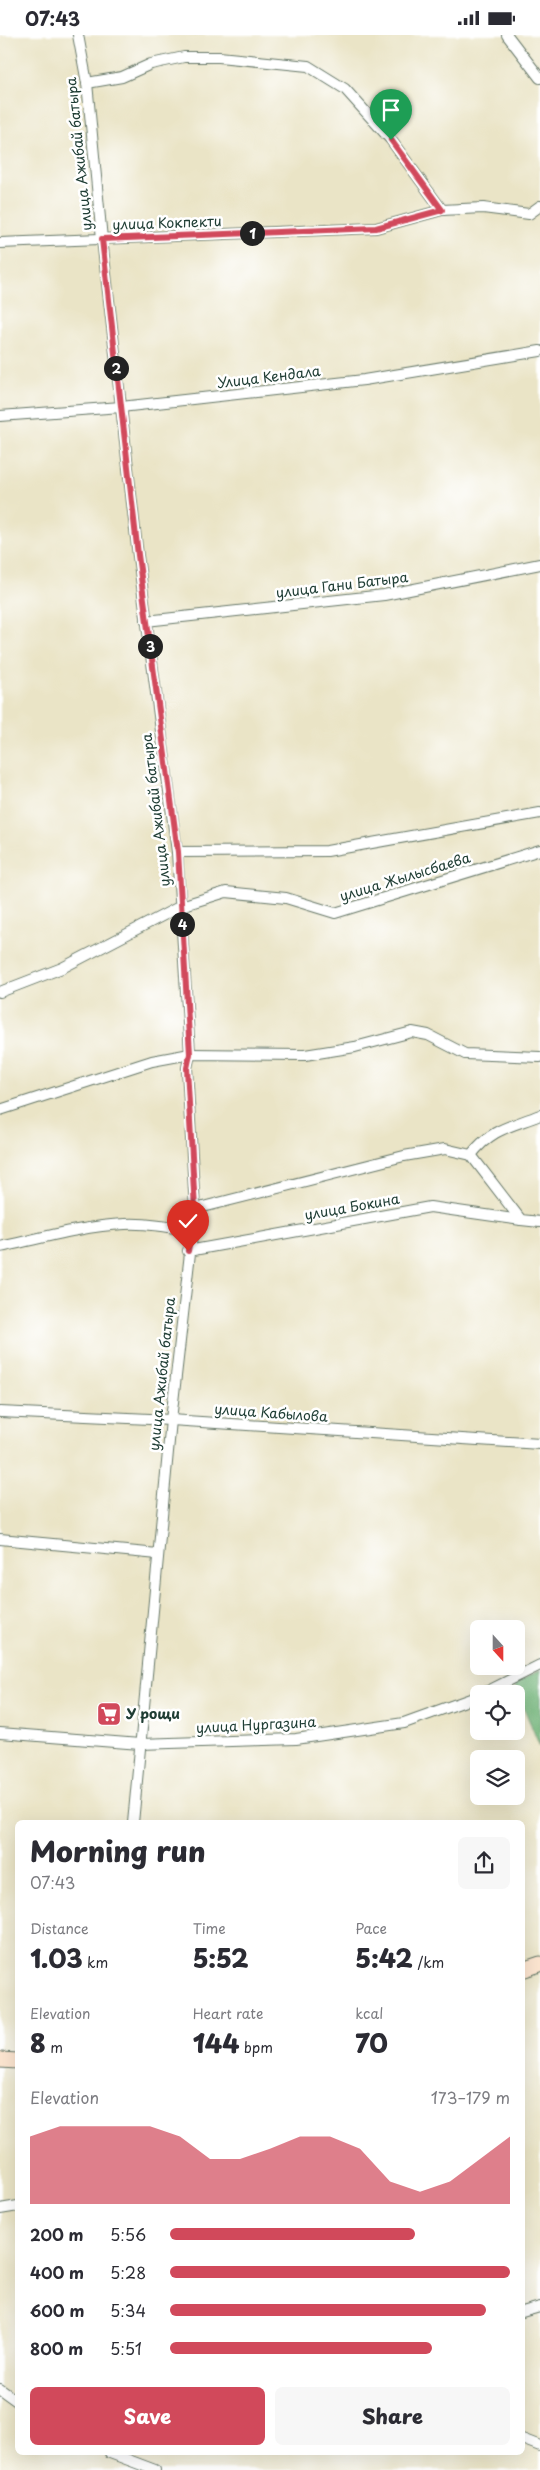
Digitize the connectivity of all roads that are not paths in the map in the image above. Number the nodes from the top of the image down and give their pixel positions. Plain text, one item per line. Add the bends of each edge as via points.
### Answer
1 (78, 35) edge
2 (507, 35) edge
3 (540, 78) edge
4 (87, 83) junction
5 (540, 207) edge
6 (442, 210) junction
7 (102, 239) junction
8 (0, 243) edge
9 (540, 351) edge
10 (121, 407) junction
11 (0, 416) edge
12 (540, 564) edge
13 (146, 621) junction
14 (540, 813) edge
15 (540, 850) edge
16 (178, 852) junction
17 (181, 906) junction
18 (0, 992) edge
19 (190, 1054) junction
20 (540, 1057) edge
21 (0, 1110) edge
22 (540, 1115) edge
23 (470, 1155) junction
24 (195, 1209) junction
25 (521, 1220) junction
26 (540, 1222) edge
27 (191, 1231) junction
28 (0, 1247) edge
29 (188, 1251) junction
30 (0, 1412) edge
31 (171, 1420) junction
32 (540, 1444) edge
33 (0, 1539) edge
34 (158, 1554) junction
35 (540, 1665) edge
36 (500, 1685) edge
37 (470, 1698) edge
38 (0, 1733) edge
39 (140, 1744) junction
40 (133, 1820) edge
41 (540, 1963) edge
42 (525, 1969) edge
43 (0, 2060) edge
44 (15, 2061) edge
45 (15, 2206) edge
46 (0, 2209) edge
47 (540, 2307) edge
48 (525, 2310) edge
49 (0, 2389) edge
50 (15, 2400) edge
51 (525, 2440) edge
52 (540, 2446) edge
53 (115, 2455) edge
54 (155, 2470) edge

1 - 4 street, улица Ажибай батыра
2 - 3 street
4 - 6 street via 122,77 151,64 184,57 308,66 345,89 391,140
4 - 7 street, улица Ажибай батыра
5 - 6 street, улица Кокпекти via 529,213 483,208
6 - 7 street, улица Кокпекти via 376,228
7 - 8 street, улица Кокпекти
7 - 10 street, улица Ажибай батыра
9 - 10 street, Улица Кендала via 364,380
10 - 11 street, Улица Кендала
10 - 13 street, улица Ажибай батыра
12 - 13 street, улица Гани Батыра via 384,595
13 - 16 street, улица Ажибай батыра
14 - 16 street via 327,851
15 - 17 street, улица Жылысбаева via 335,913 286,898 226,892
16 - 17 street, улица Ажибай батыра
17 - 18 street, улица Жылысбаева via 62,968
17 - 19 street, улица Ажибай батыра
19 - 20 street via 306,1055 355,1047 412,1032 435,1038 460,1052
19 - 21 street via 152,1061
19 - 24 street, улица Ажибай батыра via 187,1068
22 - 23 street via 492,1133
23 - 24 street via 445,1149 404,1156
23 - 25 street
24 - 27 street, улица Ажибай батыра
25 - 26 street, улица Бокина
25 - 29 street, улица Бокина via 430,1207
27 - 28 street via 159,1225 125,1224
27 - 29 street, улица Ажибай батыра
29 - 31 street, улица Ажибай батыра
30 - 31 street, улица Кабылова
31 - 32 street, улица Кабылова
31 - 34 street, улица Ажибай батыра
33 - 34 street
34 - 39 street, улица Ажибай батыра
35 - 36 street
37 - 39 street, улица Нургазина via 404,1723 296,1739
38 - 39 street, улица Нургазина
39 - 40 street, улица Ажибай батыра
41 - 42 main road
43 - 44 main road
45 - 46 street
47 - 48 street
49 - 50 street
51 - 52 street
53 - 54 street

